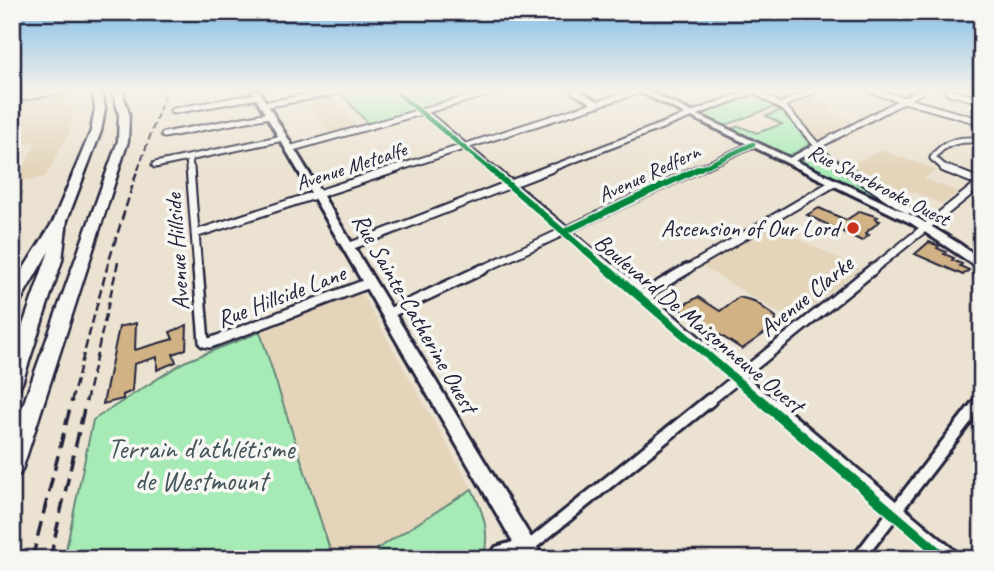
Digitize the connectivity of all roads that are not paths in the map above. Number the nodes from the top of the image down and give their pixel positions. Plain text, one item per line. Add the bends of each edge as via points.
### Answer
1 (98, 118) edge
2 (124, 118) edge
3 (132, 118) edge
4 (255, 118) edge
5 (271, 118) edge
6 (400, 118) edge
7 (431, 118) edge
8 (555, 118) edge
9 (684, 118) edge
10 (697, 118) edge
11 (791, 118) edge
12 (871, 118) edge
13 (164, 135) dead end
14 (283, 138) junction
15 (982, 140) edge
16 (123, 141) junction
17 (753, 144) junction
18 (817, 146) junction
19 (466, 147) junction
20 (289, 149) junction
21 (189, 158) junction
22 (789, 161) junction
23 (155, 165) dead end
24 (982, 182) edge
25 (834, 183) junction
26 (511, 185) junction
27 (317, 195) junction
28 (908, 210) dead end
29 (60, 220) junction
30 (926, 227) junction
31 (566, 231) junction
32 (195, 234) junction
33 (348, 247) junction
34 (979, 261) edge
35 (369, 283) junction
36 (643, 295) junction
37 (12, 301) edge
38 (387, 314) junction
39 (205, 342) joint
40 (740, 377) junction
41 (12, 383) edge
42 (982, 399) edge
43 (12, 467) edge
44 (895, 508) junction
45 (528, 555) edge
46 (498, 559) edge
47 (859, 559) edge
48 (957, 559) edge

1 - 29 highway
2 - 16 highway
3 - 16 highway
4 - 13 street
5 - 14 main road, Rue Sainte-Catherine Ouest
6 - 20 street
7 - 19 street, Boulevard De Maisonneuve Ouest
8 - 19 street, Avenue Metcalfe
9 - 26 street
10 - 17 main road, Rue Sherbrooke Ouest
11 - 18 street
12 - 18 street
14 - 20 main road, Rue Sainte-Catherine Ouest
14 - 21 street
15 - 24 street via 954,141 933,158 946,170
16 - 43 highway
17 - 22 main road, Rue Sherbrooke Ouest
17 - 31 street, Avenue Redfern
18 - 22 street
18 - 28 street
19 - 26 street, Boulevard De Maisonneuve Ouest
19 - 27 street, Avenue Metcalfe
20 - 27 main road, Rue Sainte-Catherine Ouest
21 - 23 street
21 - 32 street, Avenue Hillside
22 - 25 main road, Rue Sherbrooke Ouest
24 - 30 street, Avenue Clarke
25 - 30 main road, Rue Sherbrooke Ouest
25 - 36 street
26 - 31 street, Boulevard De Maisonneuve Ouest
26 - 33 street
27 - 32 street, Avenue Metcalfe
27 - 33 main road, Rue Sainte-Catherine Ouest
29 - 37 highway
29 - 41 highway via 55,260
30 - 34 main road, Rue Sherbrooke Ouest
30 - 40 street, Avenue Clarke
31 - 36 street, Boulevard De Maisonneuve Ouest
31 - 38 street, Avenue Redfern
32 - 39 street, Avenue Hillside
33 - 35 main road, Rue Sainte-Catherine Ouest
35 - 38 main road, Rue Sainte-Catherine Ouest
35 - 39 street, Rue Hillside Lane
36 - 40 street, Boulevard De Maisonneuve Ouest
38 - 45 main road, Rue Sainte-Catherine Ouest
40 - 44 street, Boulevard De Maisonneuve Ouest
40 - 45 street, Avenue Clarke
42 - 44 street
44 - 47 street
44 - 48 street, Boulevard De Maisonneuve Ouest
45 - 46 main road via 503,554

